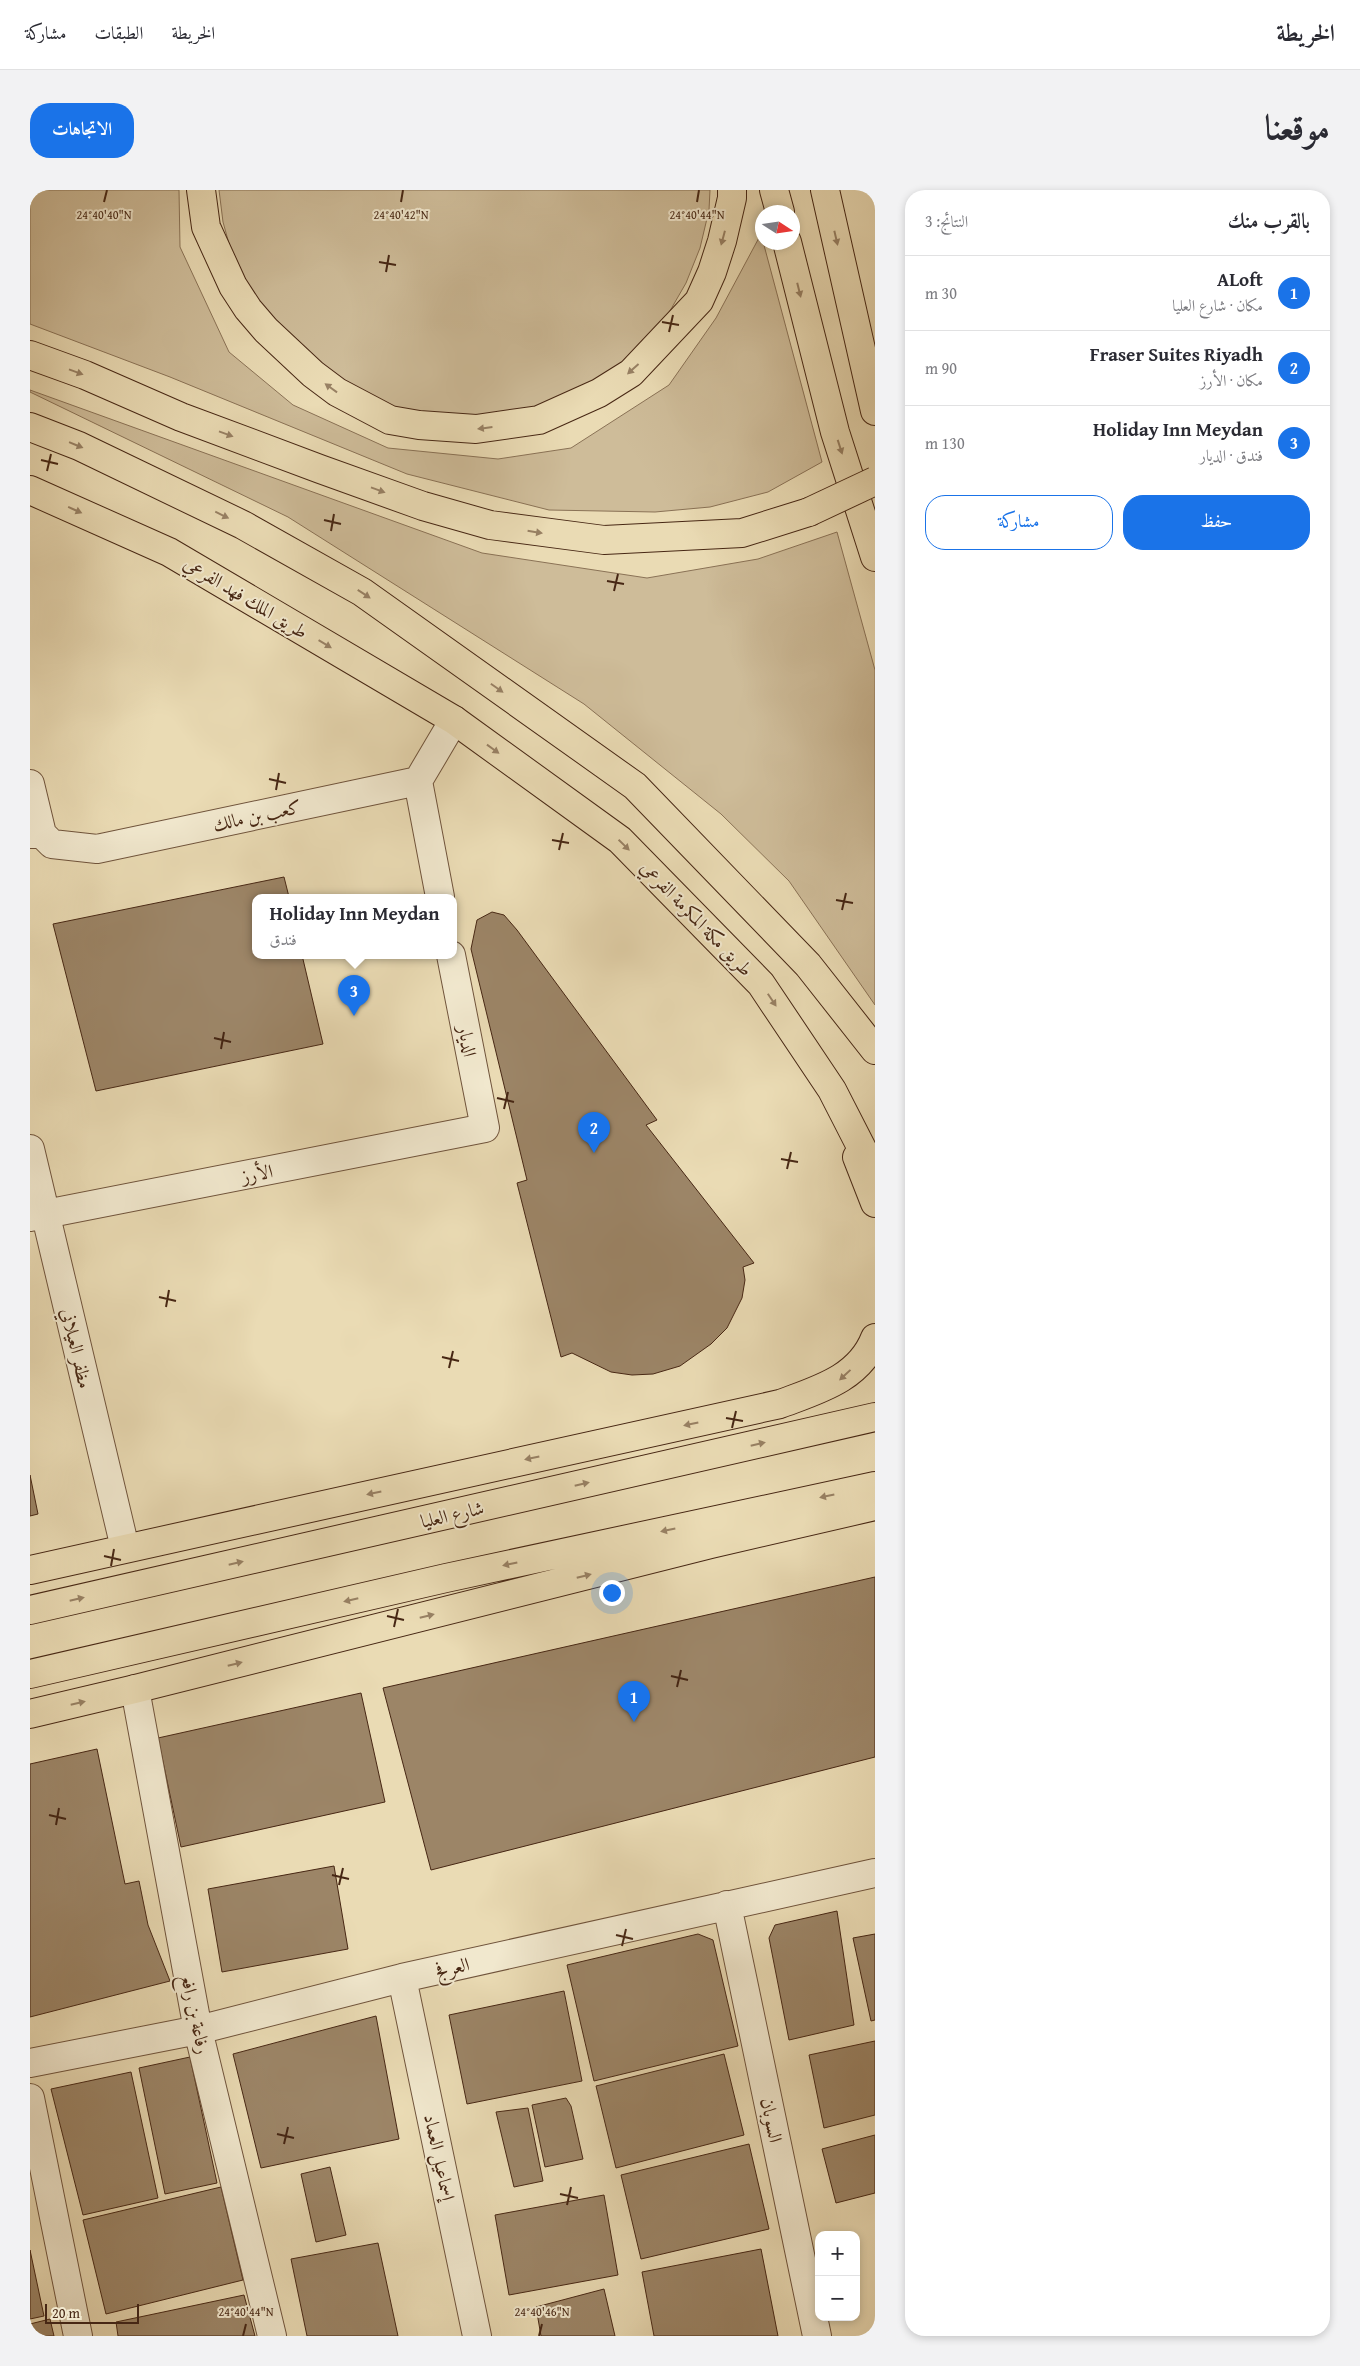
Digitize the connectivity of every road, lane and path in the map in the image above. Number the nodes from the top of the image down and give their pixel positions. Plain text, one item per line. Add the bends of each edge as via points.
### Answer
1 (201, 190) edge
2 (732, 190) edge
3 (774, 190) edge
4 (825, 190) edge
5 (778, 205) edge
6 (789, 250) edge
7 (30, 355) edge
8 (875, 411) edge
9 (30, 427) edge
10 (875, 481) edge
11 (30, 490) edge
12 (875, 557) edge
13 (454, 720) junction
14 (418, 781) junction
15 (30, 784) edge
16 (36, 834) edge
17 (439, 894) edge
18 (452, 959) edge
19 (875, 1050) edge
20 (832, 1090) junction
21 (484, 1128) joint
22 (30, 1149) edge
23 (875, 1174) edge
24 (875, 1203) edge
25 (38, 1216) edge
26 (875, 1338) edge
27 (875, 1417) edge
28 (875, 1486) edge
29 (875, 1506) edge
30 (125, 1548) junction
31 (30, 1570) edge
32 (30, 1610) edge
33 (30, 1674) edge
34 (135, 1689) junction
35 (30, 1714) edge
36 (875, 1873) edge
37 (727, 1905) junction
38 (402, 1978) junction
39 (198, 2030) junction
40 (30, 2063) edge
41 (30, 2098) edge
42 (78, 2336) edge
43 (272, 2336) edge
44 (478, 2336) edge
45 (817, 2336) edge

2 -> 1 main road via 722,241 699,301 631,373 599,393 539,420 476,429 390,420 337,392 307,369 266,330 233,286 206,227
3 - 5 main road
4 -> 8 main road
6 -> 12 main road via 835,432
7 -> 10 main road, bridge via 85,375 180,417 423,506 490,525 604,540 742,532 809,512
9 -> 19 main road via 79,446 243,525 362,592 635,786 808,966
11 -> 13 main road, طريق الملك فهد الفرعي via 169,552
13 - 14 street
13 -> 20 main road, طريق مكة المكرمة الفرعي via 620,840 761,984
14 - 16 street, كعب بن مالك via 97,849 52,844
14 - 17 street
15 - 16 street
18 - 21 street, الديار
20 - 23 main road, طريق مكة المكرمة الفرعي
20 - 24 main road
21 - 25 street, الأرز
22 - 25 street, مظفر العيلاني
25 - 30 street, مظفر العيلاني
26 -> 30 main road via 870,1352 837,1383 780,1404
32 -> 27 main road, شارع العليا
28 -> 33 main road via 446,1578
34 -> 29 main road via 710,1544
30 - 31 main road
35 -> 34 main road
34 - 39 street, رفاعة بن رافع
36 - 37 street, العرفج
37 - 38 street, العرفج
37 - 45 street, السوبان
38 - 39 street, العرفج
38 - 44 street, إسماعيل العماد
39 - 40 street, العرفج
39 - 43 street, رفاعة بن رافع
41 - 42 street

